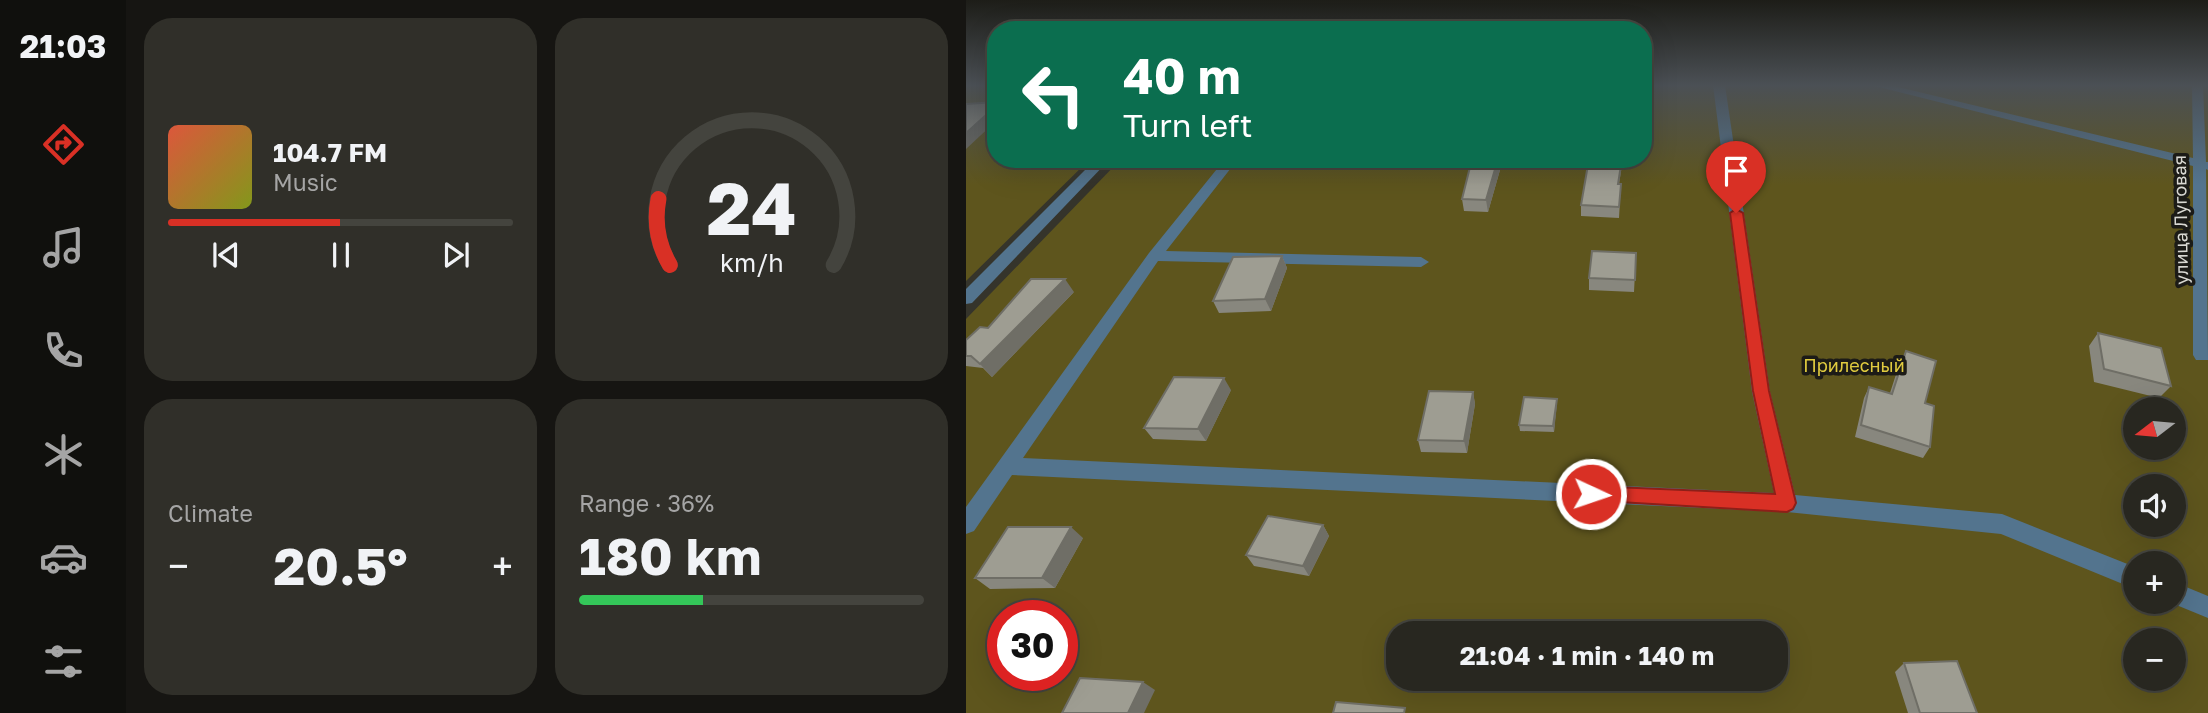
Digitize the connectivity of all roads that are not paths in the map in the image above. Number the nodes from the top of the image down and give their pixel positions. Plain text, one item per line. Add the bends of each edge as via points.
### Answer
1 (1724, 118) edge
2 (2021, 118) edge
3 (2200, 118) edge
4 (2203, 164) edge
5 (1095, 168) edge
6 (1225, 168) edge
7 (1154, 256) junction
8 (1421, 262) dead end
9 (966, 278) edge
10 (985, 279) junction
11 (966, 299) edge
12 (2202, 355) dead end
13 (1006, 466) junction
14 (1787, 503) junction
15 (966, 524) edge
16 (2123, 573) edge
17 (2186, 598) edge
18 (2208, 607) edge

1 - 14 street via 1761,391
2 - 4 street
3 - 4 street, улица Луговая
4 - 12 street, улица Луговая
5 - 10 street
6 - 7 street
7 - 8 street
7 - 13 street
9 - 10 street
10 - 11 street
13 - 14 street
13 - 15 street
14 - 16 street via 2002,524
17 - 18 street

